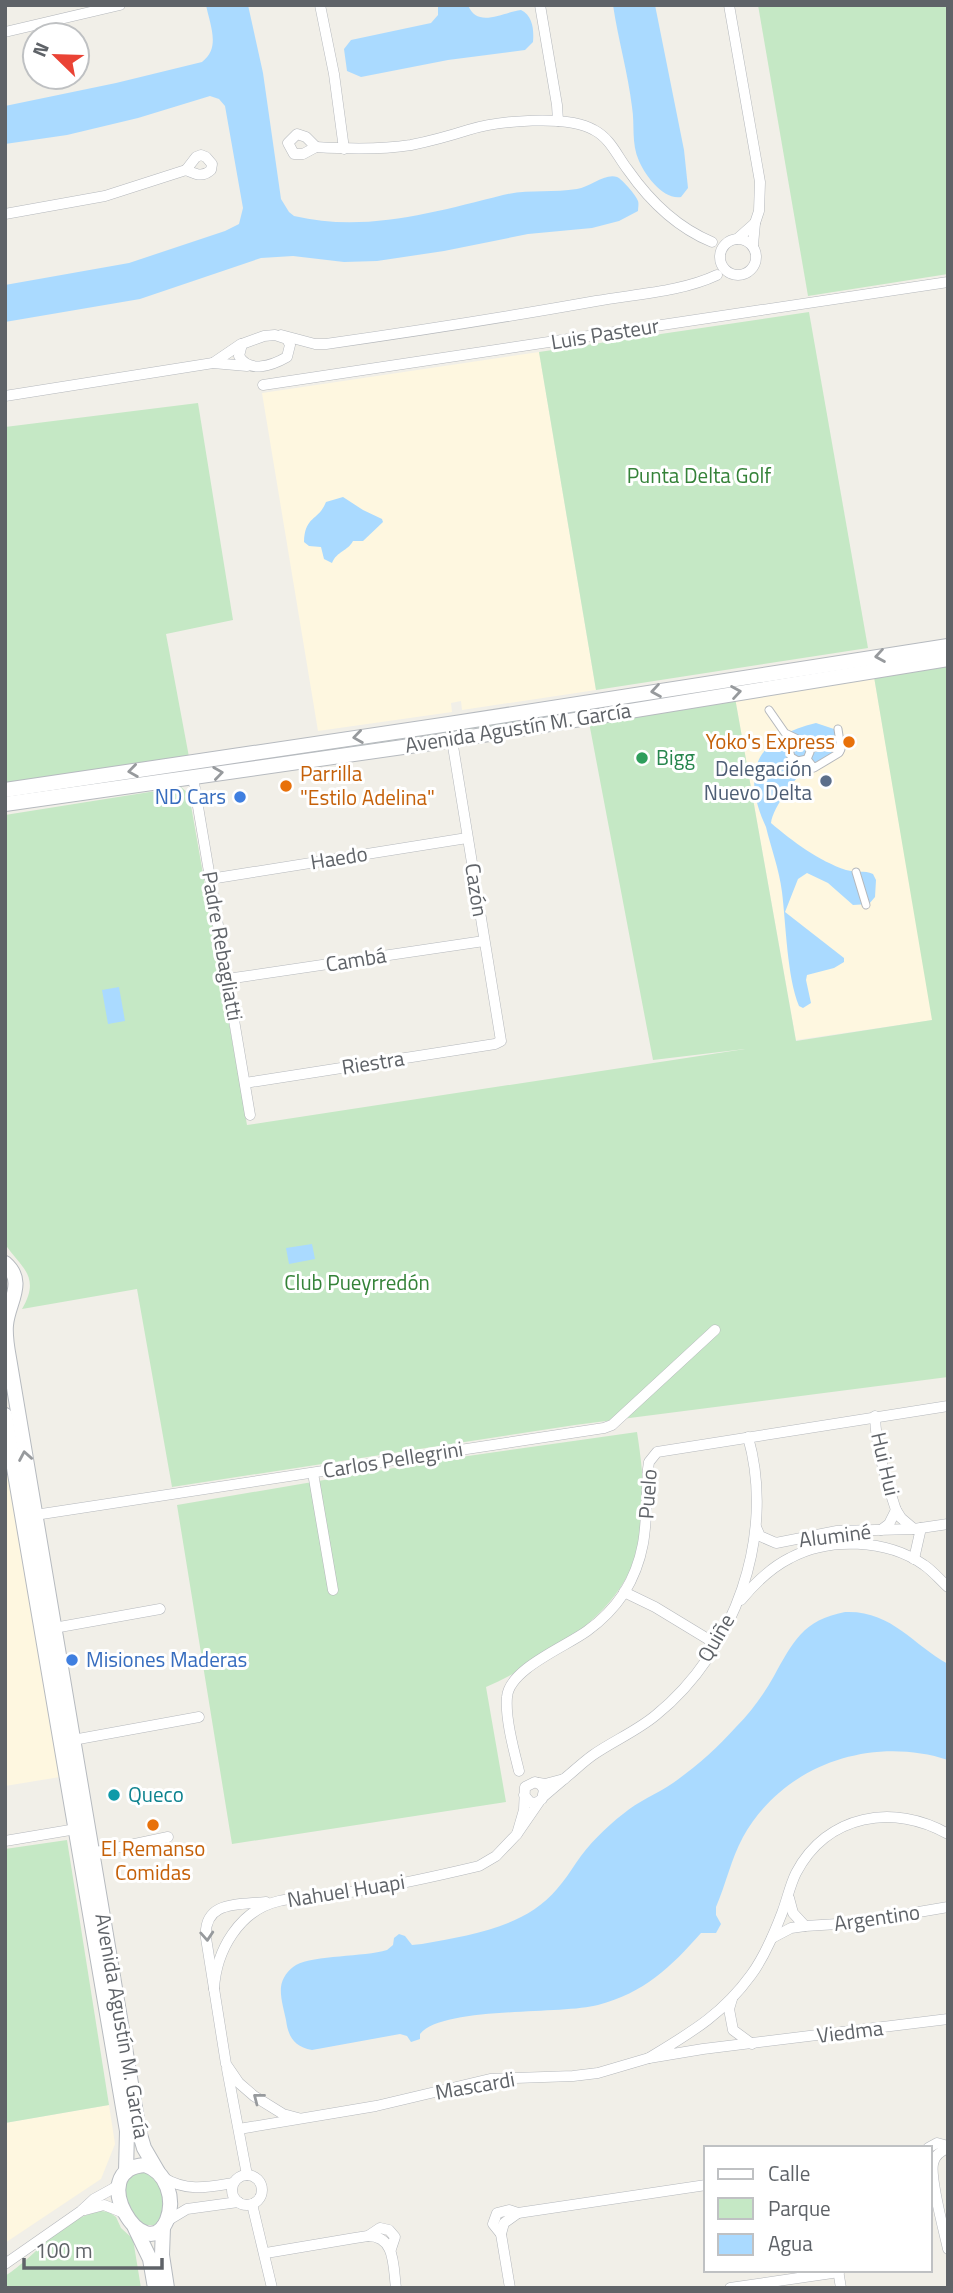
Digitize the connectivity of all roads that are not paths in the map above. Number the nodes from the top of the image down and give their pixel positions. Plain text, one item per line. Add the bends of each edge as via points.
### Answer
1 (120, 5) edge
2 (320, 5) edge
3 (540, 5) edge
4 (729, 5) edge
5 (5, 32) edge
6 (558, 121) junction
7 (316, 147) dead end
8 (344, 149) junction
9 (186, 170) dead end
10 (5, 214) edge
11 (755, 223) junction
12 (732, 240) junction
13 (712, 242) junction
14 (752, 245) junction
15 (721, 259) junction
16 (732, 274) junction
17 (717, 275) junction
18 (948, 282) edge
19 (281, 335) junction
20 (242, 344) junction
21 (315, 344) junction
22 (287, 357) junction
23 (213, 363) junction
24 (247, 366) junction
25 (263, 385) dead end
26 (5, 396) edge
27 (948, 646) edge
28 (948, 659) edge
29 (769, 710) dead end
30 (838, 729) dead end
31 (452, 740) junction
32 (796, 741) junction
33 (810, 748) junction
34 (840, 751) junction
35 (807, 759) junction
36 (193, 777) junction
37 (5, 790) edge
38 (5, 804) edge
39 (467, 838) junction
40 (856, 872) dead end
41 (210, 879) junction
42 (866, 905) dead end
43 (484, 941) junction
44 (227, 979) junction
45 (500, 1041) joint
46 (245, 1083) junction
47 (250, 1115) dead end
48 (5, 1263) edge
49 (10, 1303) edge
50 (715, 1330) dead end
51 (948, 1406) edge
52 (5, 1415) edge
53 (875, 1416) junction
54 (748, 1437) junction
55 (313, 1473) junction
56 (896, 1510) junction
57 (35, 1515) junction
58 (948, 1524) edge
59 (755, 1527) junction
60 (918, 1529) junction
61 (881, 1530) junction
62 (776, 1543) junction
63 (914, 1559) junction
64 (750, 1561) junction
65 (766, 1573) junction
66 (948, 1587) edge
67 (333, 1590) dead end
68 (624, 1592) junction
69 (160, 1609) dead end
70 (732, 1612) junction
71 (54, 1628) junction
72 (716, 1644) junction
73 (200, 1717) dead end
74 (73, 1740) junction
75 (519, 1771) junction
76 (564, 1779) junction
77 (537, 1783) junction
78 (524, 1792) junction
79 (541, 1799) junction
80 (76, 1829) junction
81 (517, 1834) junction
82 (948, 1834) edge
83 (168, 1837) dead end
84 (5, 1841) edge
85 (92, 1853) junction
86 (789, 1894) junction
87 (277, 1901) junction
88 (948, 1907) edge
89 (805, 1926) junction
90 (772, 1938) junction
91 (214, 1989) junction
92 (732, 1998) junction
93 (714, 2016) junction
94 (730, 2019) junction
95 (948, 2019) edge
96 (697, 2029) junction
97 (733, 2030) junction
98 (752, 2044) junction
99 (725, 2047) junction
100 (703, 2049) junction
101 (649, 2058) junction
102 (226, 2064) junction
103 (301, 2119) junction
104 (239, 2129) junction
105 (932, 2146) edge
106 (948, 2147) edge
107 (932, 2170) edge
108 (160, 2175) junction
109 (247, 2175) junction
110 (124, 2176) junction
111 (233, 2183) junction
112 (704, 2185) edge
113 (239, 2202) junction
114 (252, 2204) junction
115 (81, 2211) junction
116 (124, 2213) junction
117 (164, 2224) junction
118 (135, 2228) junction
119 (948, 2249) edge
120 (266, 2253) junction
121 (5, 2264) edge
122 (833, 2272) edge
123 (155, 2288) edge
124 (166, 2288) edge
125 (272, 2288) edge
126 (396, 2288) edge
127 (509, 2288) edge
128 (731, 2288) edge

1 - 5 street
2 - 8 street
3 - 6 street
4 - 11 street via 760,182
6 - 8 street via 485,127 389,148
6 - 13 street via 589,127 606,138 657,205
7 - 8 street
9 - 10 street via 106,196
11 - 12 street
11 - 14 street
12 - 13 street
12 - 14 street via 743,239
12 - 15 street
13 - 15 street
14 - 16 street via 755,265 747,273
15 - 16 street
15 - 17 street
16 - 17 street
17 - 21 street via 690,284 483,321
18 - 25 street, Luis Pasteur
19 - 20 street
19 - 21 street
19 - 22 street via 290,345
20 - 23 street
20 - 24 street via 239,356
21 - 22 street
22 - 24 street
23 - 24 street
23 - 26 street
27 -> 37 main road, Avenida Agustín M. García
31 -> 28 main road, Avenida Agustín M. García
29 - 32 street
30 - 34 street
36 -> 31 main road, Avenida Agustín M. García
31 - 39 street, Cazón
32 - 33 street via 802,740
32 - 35 street via 789,749 791,757
33 - 34 street via 829,746
33 - 35 street
34 - 35 street via 814,768
36 - 38 main road, Avenida Agustín M. García
36 - 41 street, Padre Rebagliatti
39 - 41 street, Haedo
39 - 43 street, Cazón
40 - 42 street
41 - 44 street, Padre Rebagliatti
43 - 44 street, Cambá
43 - 45 street, Cazón
44 - 46 street, Padre Rebagliatti
45 - 46 street, Riestra
46 - 47 street, Padre Rebagliatti
48 - 49 main road via 16,1280
57 -> 49 main road, Avenida Agustín M. García via 6,1340
50 - 55 street, Carlos Pellegrini via 612,1425
51 - 53 street, Puelo
52 - 80 main road, Avenida Agustín M. García
53 - 54 street, Puelo
53 - 56 street, Hui Hui via 876,1442
54 - 59 street, Quiñe via 757,1481
54 - 68 street, Puelo via 665,1450 652,1457 643,1547
55 - 57 street, Carlos Pellegrini
55 - 67 street
56 - 60 street
56 - 61 street
57 - 71 main road, Avenida Agustín M. García
58 - 60 street, Aluminé
59 - 62 street, Aluminé via 760,1536
59 - 64 street, Quiñe
60 - 61 street, Aluminé
60 - 63 street
61 - 62 street, Aluminé via 837,1531
62 - 64 street via 764,1547
63 - 65 street via 877,1546 840,1545 800,1553
63 - 66 street
64 - 65 street via 755,1572
64 - 70 street, Quiñe
65 - 70 street
68 - 72 street
68 - 75 street, Puelo via 589,1630 512,1682 507,1699
69 - 71 street
70 - 72 street, Quiñe
71 - 74 main road, Avenida Agustín M. García
72 - 76 street, Quiñe via 655,1716
73 - 74 street
74 - 85 main road, Avenida Agustín M. García
75 - 77 street
75 - 78 street, Puelo
76 - 77 street
76 - 79 street, Quiñe
77 - 78 street via 530,1783
77 - 79 street via 543,1787
78 - 79 street via 530,1802
78 - 81 street
79 - 81 street, Nahuel Huapi
80 - 84 street
80 - 110 main road, Avenida Agustín M. García via 128,2140
81 - 87 street, Nahuel Huapi via 479,1866 363,1890
82 - 86 street via 905,1817 860,1820 836,1831 808,1855
83 - 85 street
85 - 108 main road, Avenida Agustín M. García via 139,2131
86 - 89 street via 793,1913
86 - 90 street
87 - 91 street, Nahuel Huapi via 262,1907 234,1931 217,1964
87 -> 91 street via 225,1906 208,1918 206,1938
88 - 89 street, Argentino
89 - 90 street, Argentino
90 - 92 street
91 - 102 street
92 - 93 street
92 - 94 street
93 - 94 street
93 - 96 street
94 - 97 street
95 - 98 street, Viedma
96 - 100 street via 697,2043
96 - 101 street
97 - 98 street
97 - 99 street via 734,2038
98 - 99 street, Viedma
99 - 100 street
100 - 101 street
101 - 103 street, Mascardi via 598,2073 490,2079
103 -> 102 street via 254,2096
102 - 104 street
103 - 104 street, Mascardi
104 - 109 street
105 - 106 street
106 - 107 street via 934,2159
107 - 119 street
108 - 110 main road via 145,2165 132,2167
108 - 111 street via 189,2188
108 - 117 main road via 170,2194
109 - 111 street
109 - 114 street via 256,2178 261,2187 260,2197
110 - 115 street
110 - 116 main road via 119,2199
111 - 113 street via 232,2192
112 - 127 street via 510,2217 501,2234
113 - 114 street
113 - 117 street via 187,2209
114 - 120 street
115 - 116 street via 104,2206
115 - 121 street
116 - 118 main road
117 - 118 main road via 152,2232
117 - 124 main road
118 - 123 main road via 150,2259
120 - 125 street
120 - 126 street via 368,2236 380,2228 395,2237 391,2249
122 - 128 street

